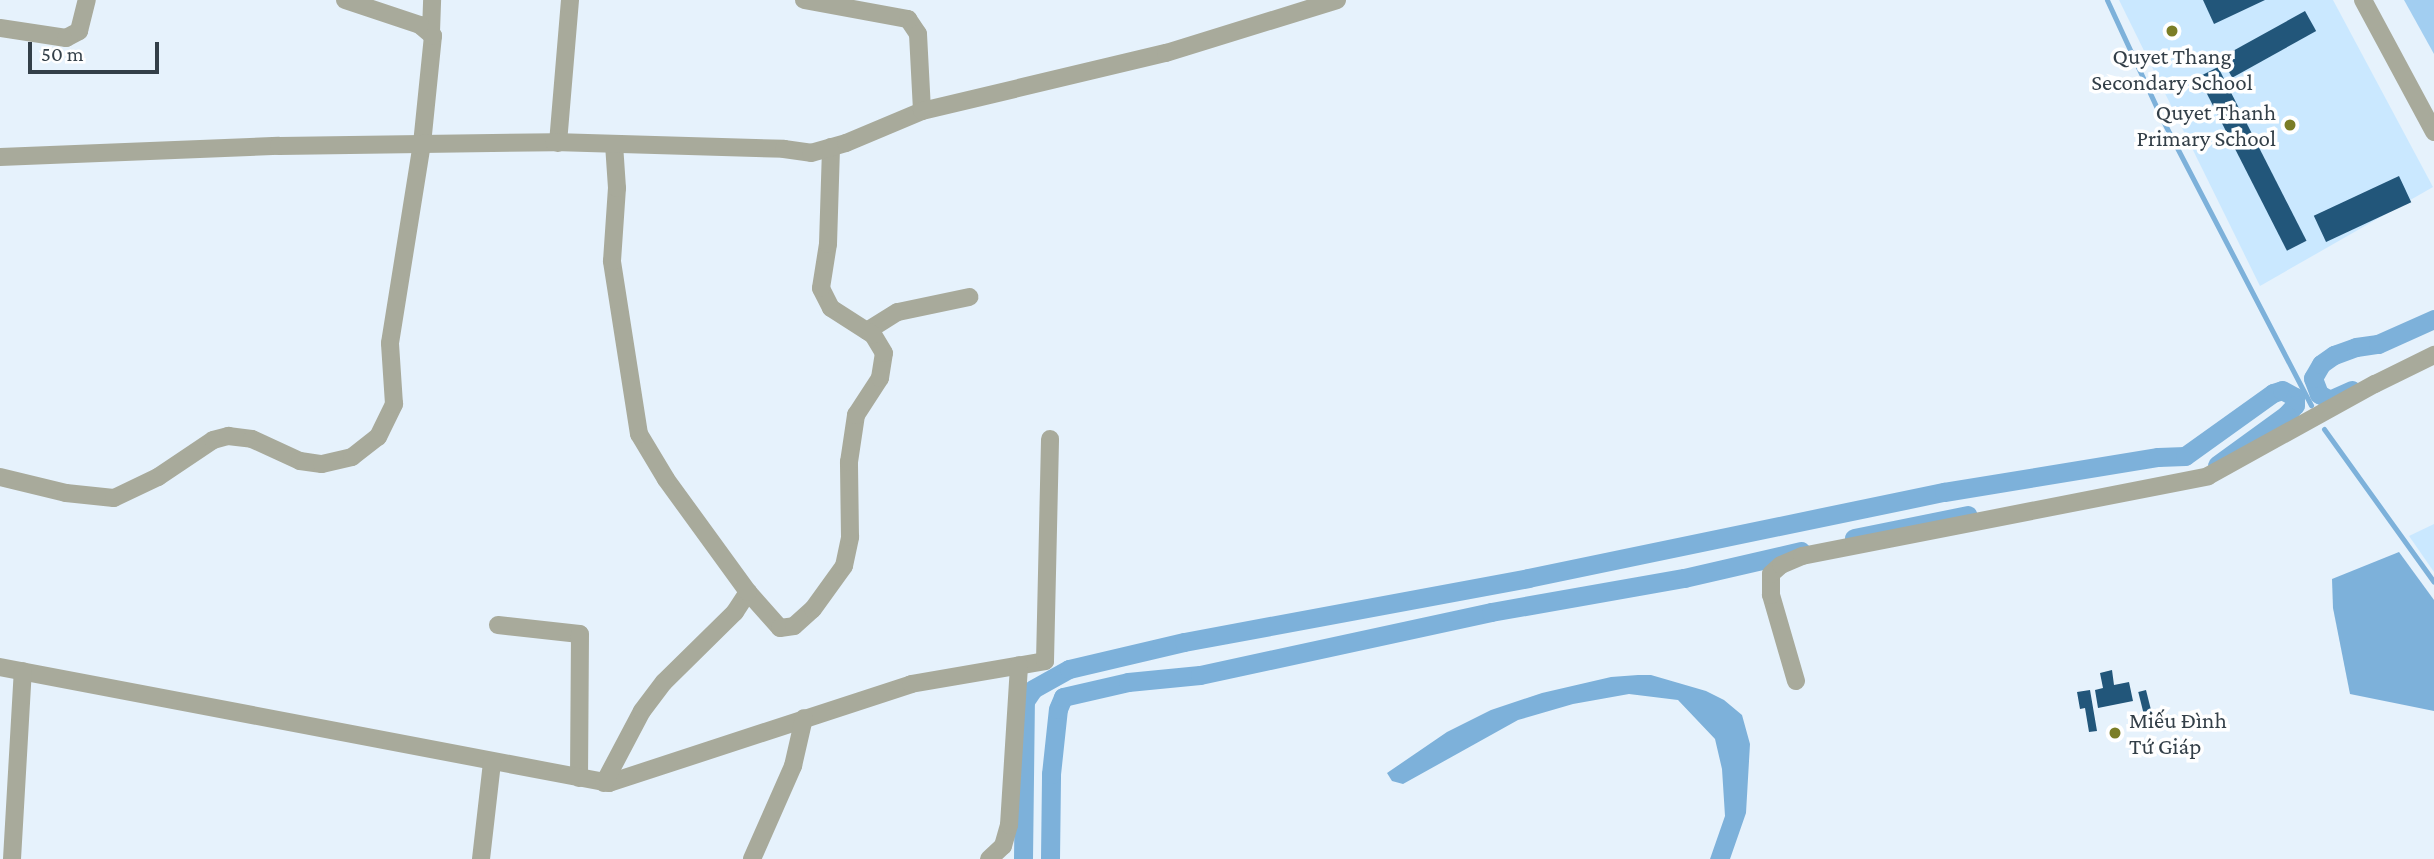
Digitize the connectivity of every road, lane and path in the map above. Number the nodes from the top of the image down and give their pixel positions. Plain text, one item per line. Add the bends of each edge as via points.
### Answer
1 (87, 0) edge
2 (345, 0) edge
3 (432, 0) edge
4 (570, 0) edge
5 (804, 0) edge
6 (1337, 0) edge
7 (2363, 0) edge
8 (0, 28) edge
9 (431, 32) junction
10 (922, 111) junction
11 (2434, 132) edge
12 (558, 143) junction
13 (422, 144) junction
14 (614, 144) junction
15 (831, 147) junction
16 (0, 157) edge
17 (969, 297) dead end
18 (867, 331) junction
19 (2434, 355) edge
20 (1050, 439) dead end
21 (0, 477) edge
22 (748, 592) junction
23 (498, 625) dead end
24 (1019, 665) junction
25 (0, 667) edge
26 (23, 671) junction
27 (1796, 681) dead end
28 (804, 718) junction
29 (492, 762) junction
30 (579, 778) junction
31 (604, 783) junction
32 (12, 859) edge
33 (481, 859) edge
34 (752, 859) edge
35 (989, 859) edge

1 - 8 street via 79,30 66,38
2 - 9 street via 420,24
3 - 9 street
4 - 12 street
5 - 10 street via 908,19 918,34
6 - 10 street via 1166,53
7 - 11 street
9 - 13 street
10 - 15 street
12 - 13 street
12 - 14 street
13 - 16 street
13 - 21 street via 390,343 394,404 378,437 352,457 322,464 300,461 252,439 228,436 213,440 139,488 114,498 66,494
14 - 15 street via 811,153
14 - 22 street via 617,188 612,261 639,434
15 - 18 street via 828,244 821,288 831,309
17 - 18 street via 898,312
18 - 22 street via 884,353 880,378 856,415 849,462 850,537 844,566 813,609 794,626 780,628
19 - 27 street via 2208,476 1802,556 1781,565 1771,575 1771,595
20 - 24 street via 1045,661
22 - 31 street via 735,612 642,710
23 - 30 street via 580,634
24 - 28 street via 911,684
24 - 35 street via 1009,825 1003,846
25 - 26 street
26 - 29 street
26 - 32 street
28 - 31 street
28 - 34 street via 793,766
29 - 30 street
29 - 33 street
30 - 31 street

